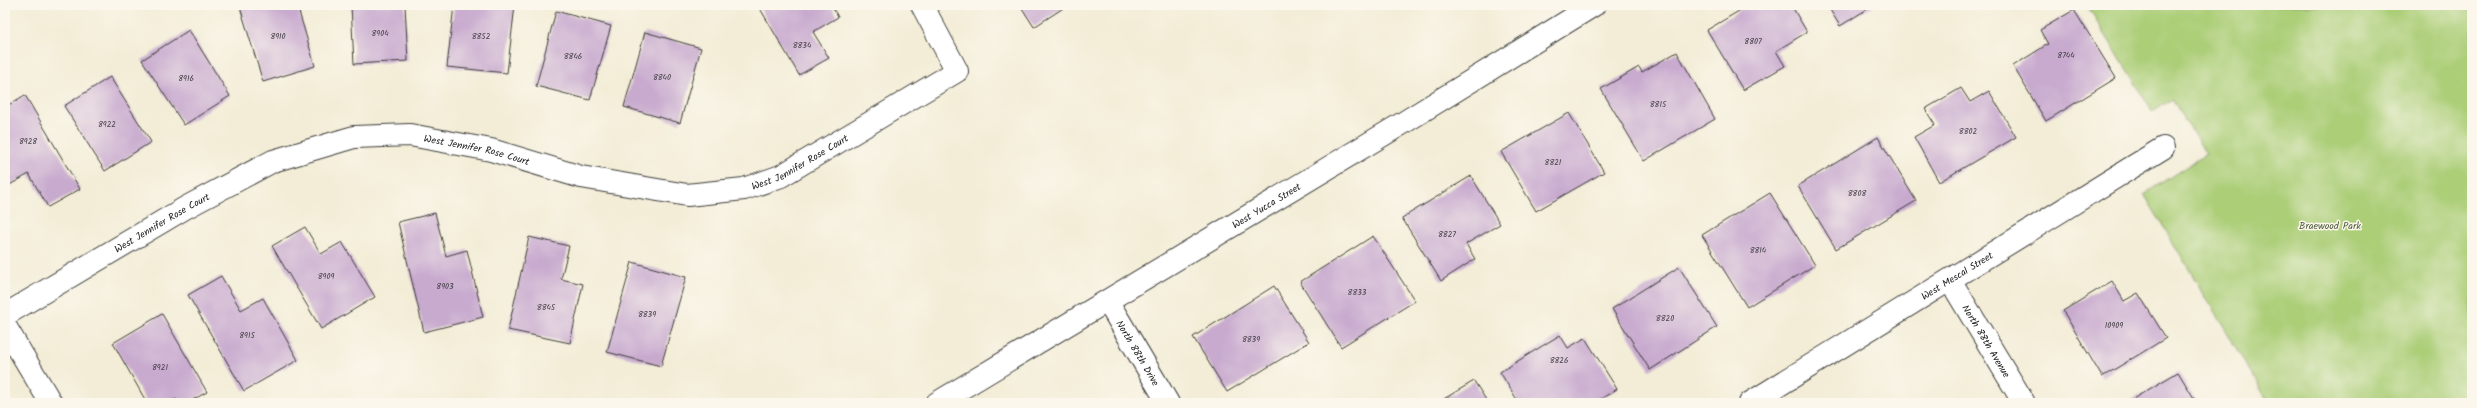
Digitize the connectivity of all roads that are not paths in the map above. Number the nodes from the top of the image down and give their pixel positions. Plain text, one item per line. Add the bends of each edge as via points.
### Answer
1 (922, 5) edge
2 (1594, 5) edge
3 (2163, 148) dead end
4 (1950, 280) junction
5 (1108, 302) junction
6 (5, 315) edge
7 (5, 326) edge
8 (50, 403) edge
9 (937, 403) edge
10 (1168, 403) edge
11 (1750, 403) edge
12 (2024, 403) edge

1 - 6 street, West Jennifer Rose Court via 957,71 781,176 744,189 687,195 581,177 490,150 410,135 354,137 273,161 185,208
2 - 5 street, West Yucca Street
3 - 4 street, West Mescal Street
4 - 11 street, West Mescal Street
4 - 12 street, North 88th Avenue
5 - 9 street, West Yucca Street
5 - 10 street, North 88th Drive
7 - 8 street

